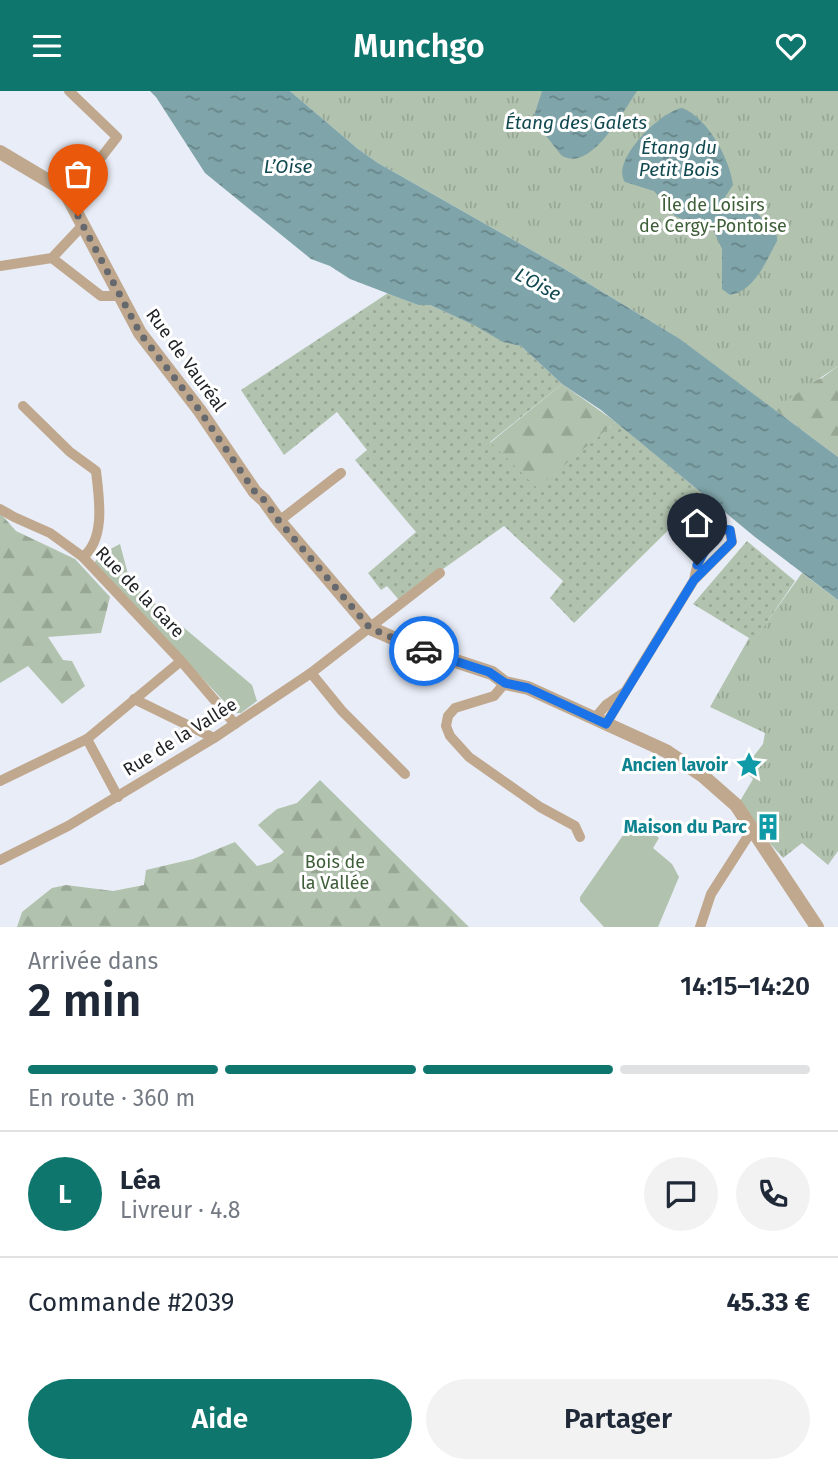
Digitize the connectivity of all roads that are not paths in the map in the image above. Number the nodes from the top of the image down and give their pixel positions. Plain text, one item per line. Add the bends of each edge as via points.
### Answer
1 (69, 91) edge
2 (0, 152) edge
3 (67, 195) junction
4 (83, 225) junction
5 (52, 258) junction
6 (0, 266) edge
7 (120, 296) junction
8 (23, 407) dead end
9 (341, 473) dead end
10 (0, 509) edge
11 (279, 521) junction
12 (83, 557) junction
13 (440, 573) dead end
14 (694, 580) junction
15 (370, 628) junction
16 (181, 661) junction
17 (311, 673) junction
18 (492, 673) junction
19 (505, 683) junction
20 (528, 688) junction
21 (134, 699) junction
22 (600, 721) junction
23 (235, 724) junction
24 (214, 738) junction
25 (87, 739) junction
26 (405, 774) dead end
27 (0, 781) edge
28 (118, 797) junction
29 (752, 830) junction
30 (580, 837) dead end
31 (0, 860) edge
32 (700, 927) edge
33 (817, 927) edge

1 - 3 street via 117,137
2 - 3 street, Rue de Vauréal
3 - 4 street, Rue de Vauréal
4 - 5 street
4 - 7 street, Rue de Vauréal
5 - 6 street
5 - 7 street via 101,296
7 - 11 street, Rue de Vauréal via 140,333
8 - 12 street via 96,471 97,531 92,549
9 - 11 street
10 - 12 street, Rue de la Gare via 50,533
11 - 15 street, Rue de Vauréal
12 - 16 street, Rue de la Gare
13 - 15 street, Rue de la Vallée
14 - 14 street via 732,542 730,530 714,533
14 - 22 street via 625,692 606,705
15 - 17 street, Rue de la Vallée
15 - 18 street
16 - 21 street
16 - 23 street, Rue de la Gare
17 - 23 street, Rue de la Vallée
17 - 26 street
18 - 19 street
18 - 20 street via 514,675
19 - 20 street
19 - 30 street via 494,696 455,708 446,721 448,731 469,757 575,826
20 - 22 street
21 - 24 street
21 - 25 street
22 - 29 street via 686,763 736,805
23 - 24 street, Rue de la Vallée
24 - 28 street, Rue de la Vallée
25 - 27 street
25 - 28 street
28 - 31 street, Rue de la Vallée
29 - 32 street via 715,887
29 - 33 street

